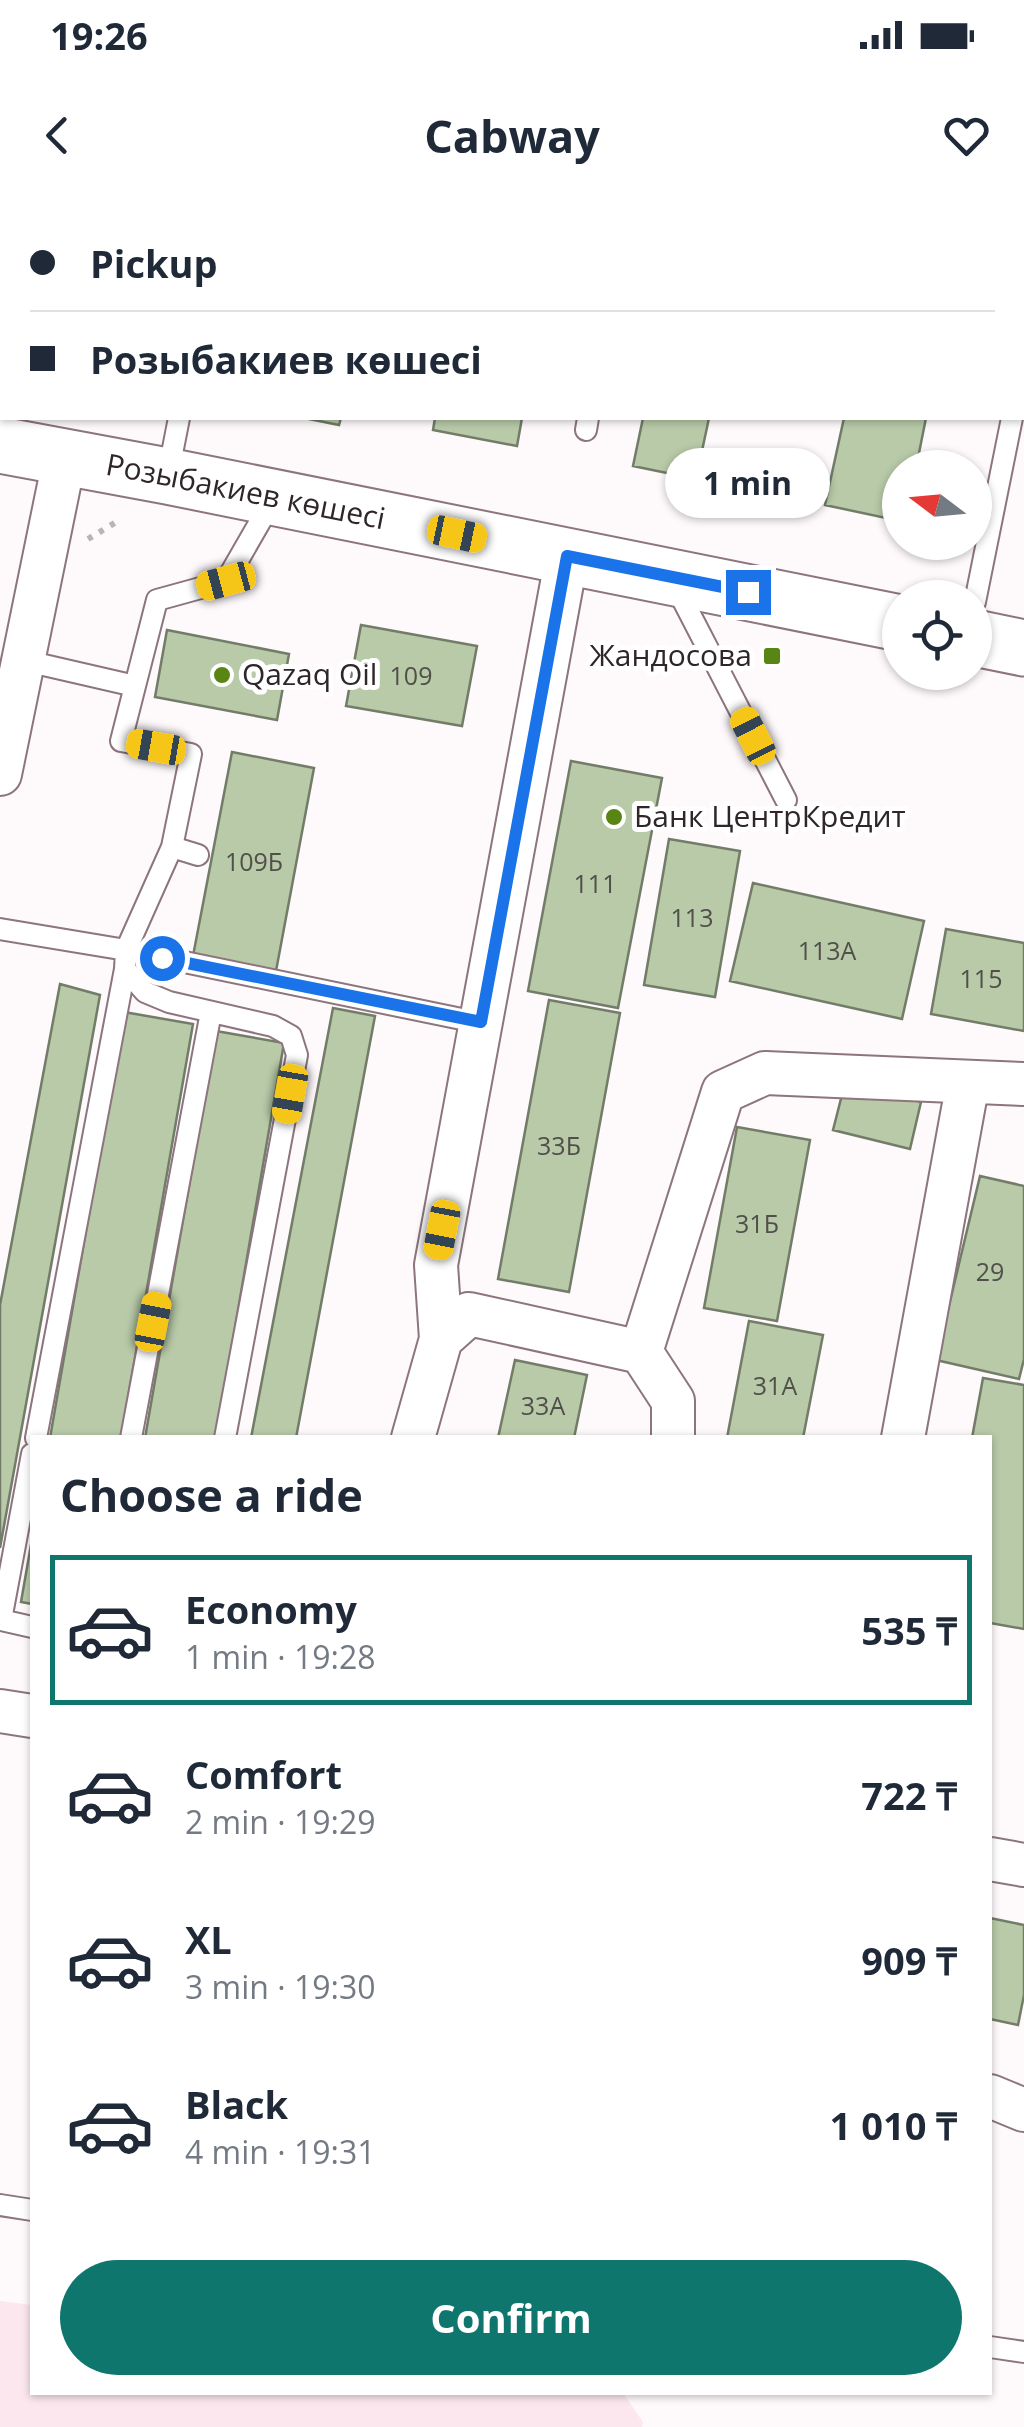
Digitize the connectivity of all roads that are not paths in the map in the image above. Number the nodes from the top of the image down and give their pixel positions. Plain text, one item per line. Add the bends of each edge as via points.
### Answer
1 (179, 420) edge
2 (1012, 420) edge
3 (0, 445) edge
4 (65, 456) junction
5 (167, 476) junction
6 (274, 497) junction
7 (567, 556) junction
8 (670, 577) junction
9 (979, 580) edge
10 (882, 619) edge
11 (992, 641) edge
12 (1024, 648) edge
13 (22, 660) junction
14 (136, 686) junction
15 (0, 774) edge
16 (786, 800) dead end
17 (172, 847) junction
18 (198, 854) dead end
19 (0, 929) edge
20 (126, 960) junction
21 (211, 1012) junction
22 (481, 1022) junction
23 (968, 1082) junction
24 (1024, 1084) edge
25 (441, 1338) junction
26 (642, 1352) junction
27 (37, 1435) edge
28 (132, 1435) edge
29 (226, 1435) edge
30 (414, 1435) edge
31 (674, 1435) edge
32 (905, 1435) edge
33 (30, 1465) edge
34 (30, 1627) edge
35 (0, 1711) edge
36 (30, 1716) edge
37 (992, 1859) edge
38 (1024, 1865) edge
39 (992, 2097) edge
40 (1024, 2110) edge
41 (0, 2205) edge
42 (30, 2210) edge
43 (992, 2347) edge
44 (1024, 2352) edge

1 - 5 lane
2 - 9 lane
3 - 4 main road, Розыбакиев көшесі
4 - 5 main road, Розыбакиев көшесі
4 - 13 street
5 - 6 main road, Розыбакиев көшесі
6 - 7 main road, Розыбакиев көшесі
6 - 14 lane via 226,581 157,600
7 - 8 main road, Розыбакиев көшесі
7 - 22 street
8 - 10 main road, Розыбакиев көшесі
8 - 16 lane
11 - 12 main road
13 - 14 lane
13 - 15 street
14 - 17 lane via 122,741 191,754
17 - 18 lane
17 - 20 lane
19 - 20 lane
20 - 21 lane via 144,992
20 - 22 lane
20 - 27 lane
21 - 28 lane
21 - 29 lane via 273,1026 291,1036 297,1056
22 - 25 street via 436,1265
23 - 24 street
23 - 26 street via 764,1073 723,1092
23 - 32 street
25 - 26 street via 469,1314
25 - 30 street
26 - 31 street via 673,1402
33 - 34 lane via 1,1620
35 - 36 street
37 - 38 street
39 - 40 street
41 - 42 lane
43 - 44 lane

